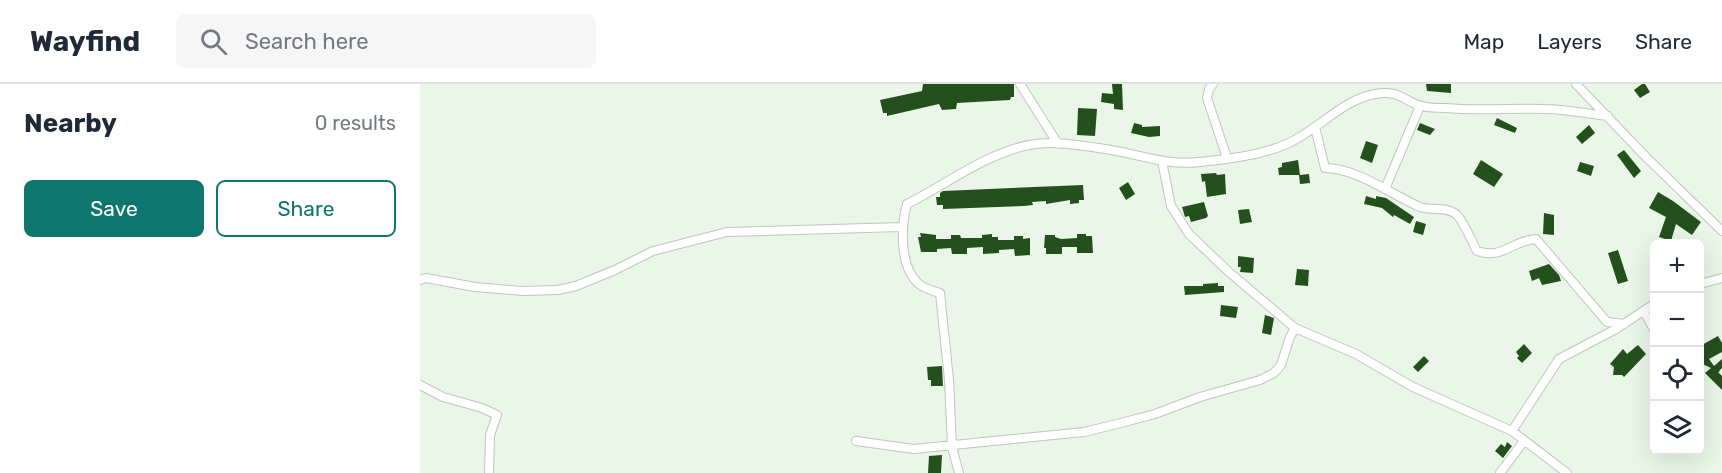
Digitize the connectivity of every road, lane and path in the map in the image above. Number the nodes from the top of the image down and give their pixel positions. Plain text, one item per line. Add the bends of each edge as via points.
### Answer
1 (1020, 84) edge
2 (1213, 84) edge
3 (1576, 84) edge
4 (1420, 106) junction
5 (1608, 117) junction
6 (1315, 127) junction
7 (1058, 144) junction
8 (1227, 158) junction
9 (1162, 161) junction
10 (1385, 189) junction
11 (902, 228) junction
12 (1722, 231) edge
13 (1722, 278) edge
14 (420, 280) edge
15 (1704, 283) edge
16 (1650, 307) edge
17 (1644, 311) junction
18 (1650, 322) edge
19 (1624, 324) junction
20 (1295, 328) junction
21 (420, 385) edge
22 (1512, 431) junction
23 (856, 441) dead end
24 (1524, 441) junction
25 (952, 447) junction
26 (489, 473) edge
27 (959, 473) edge
28 (1500, 473) edge
29 (1567, 473) edge

1 - 7 street
2 - 8 street via 1207,98
3 - 5 street
4 - 5 street via 1548,109
4 - 6 street via 1391,93 1375,94 1332,114
4 - 10 street
5 - 12 street
6 - 8 street via 1288,143
6 - 10 street via 1325,168 1366,179
7 - 9 street
7 - 11 street via 1030,145 988,159 907,204
8 - 9 street via 1198,163
9 - 20 street via 1171,206 1189,234
10 - 19 street via 1430,210 1445,209 1457,214 1477,251 1489,255 1504,252 1524,239 1536,239 1607,322
11 - 14 street via 727,232 654,251 576,286 558,290 524,291
11 - 25 street via 905,256 918,284 940,294 950,380
13 - 15 street
16 - 17 street
17 - 18 street
17 - 19 street
19 - 22 street via 1559,358
20 - 22 street
20 - 25 street via 1281,365 1260,380 1084,432
21 - 26 street via 443,397 497,414 490,435
22 - 24 street
23 - 25 street via 914,449
24 - 28 street
24 - 29 street
25 - 27 street

